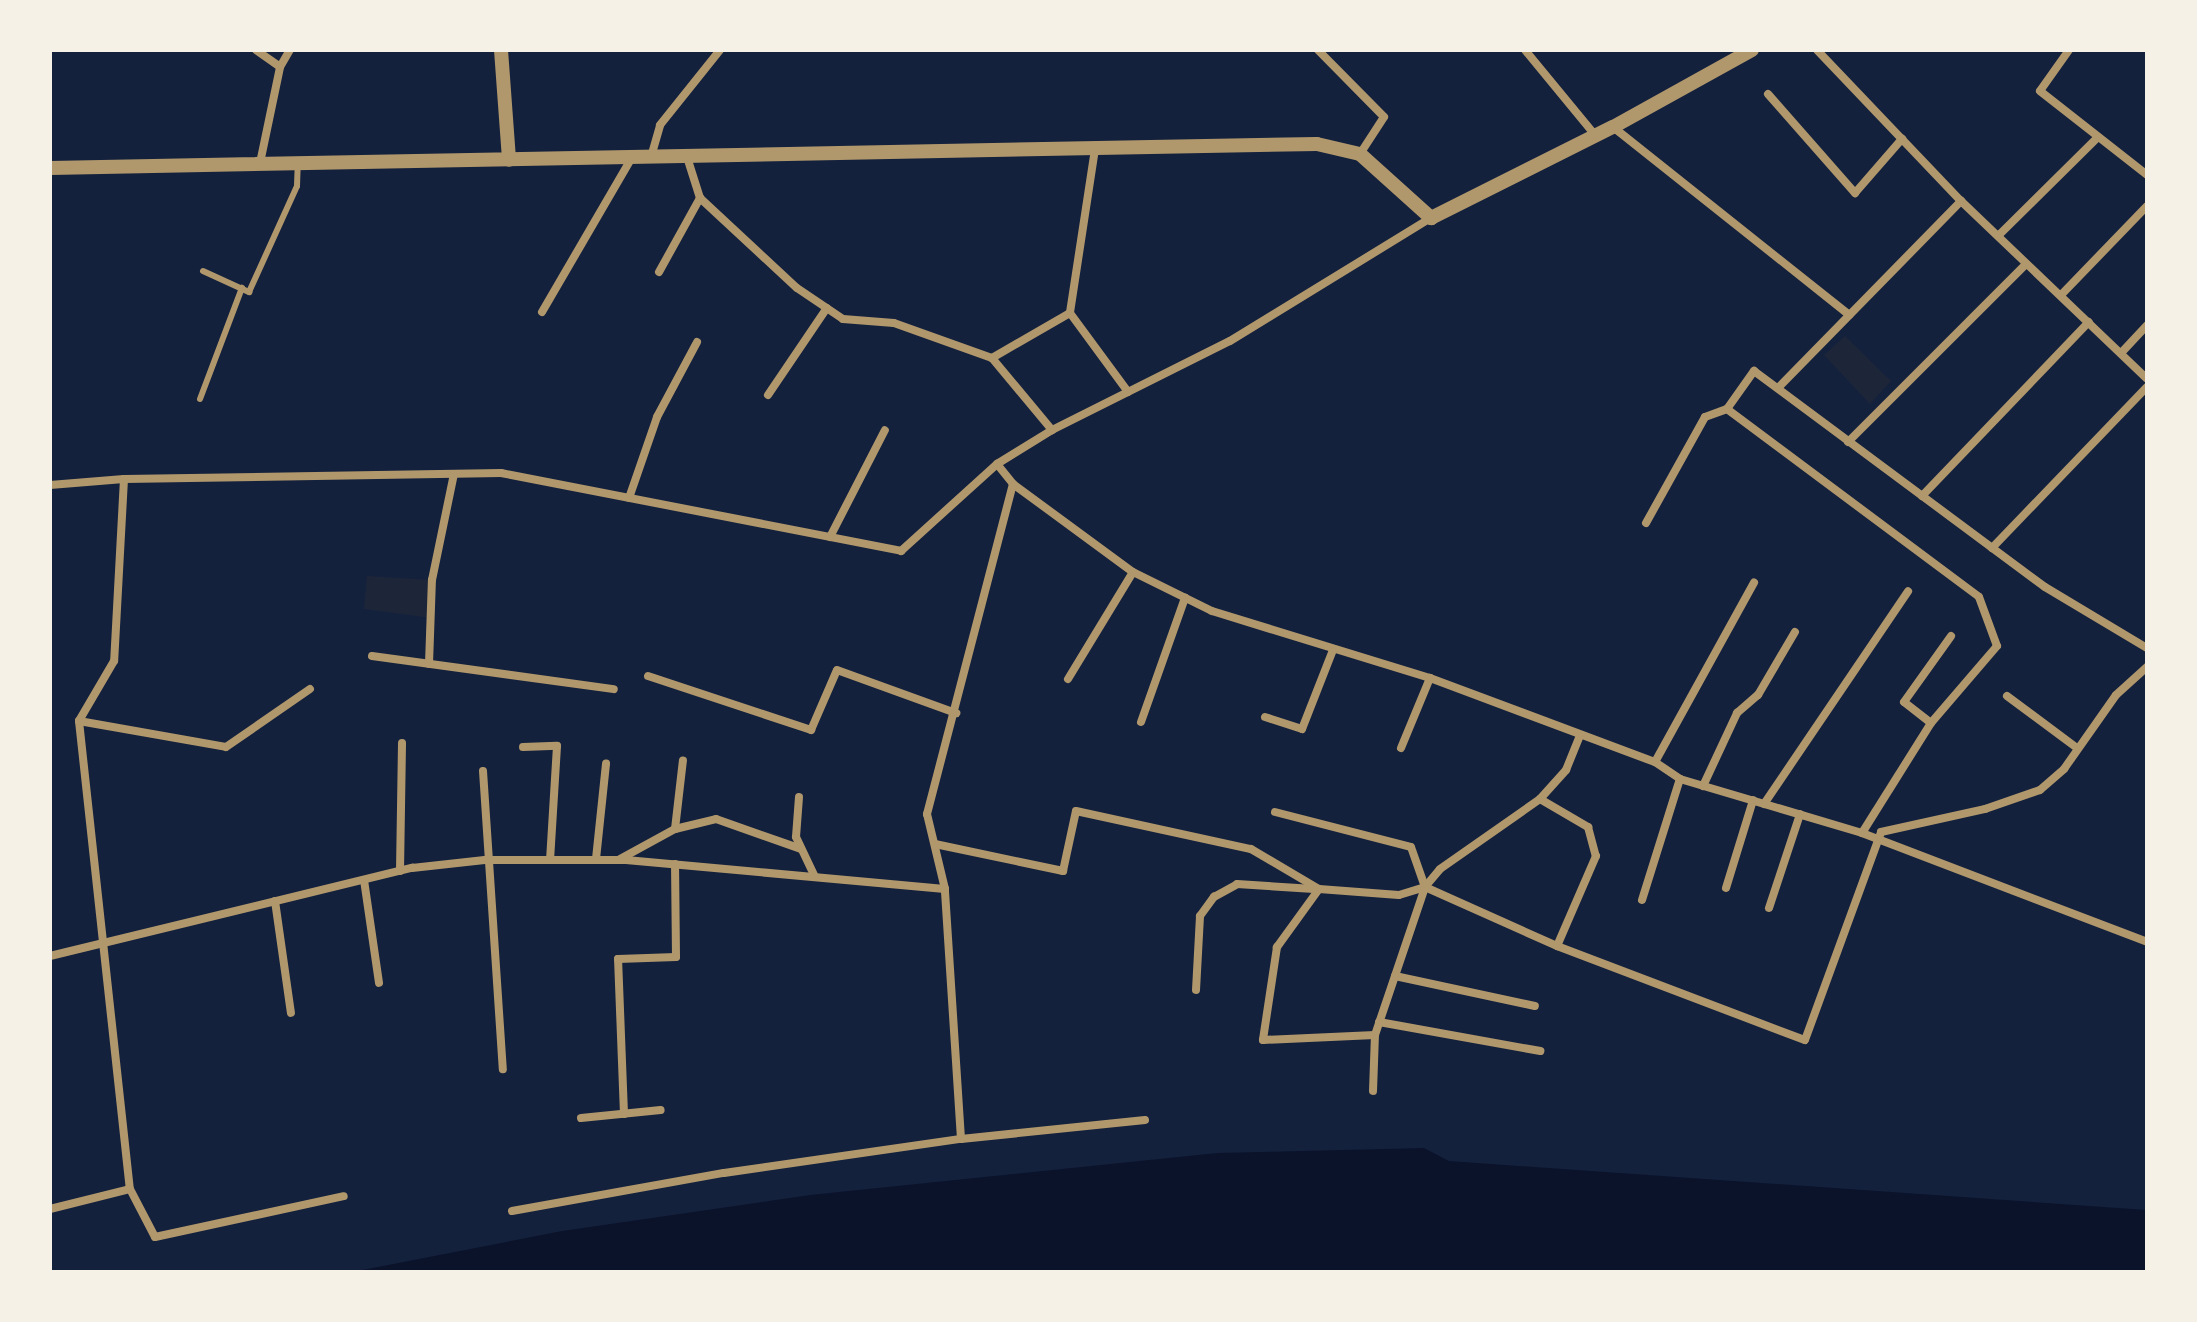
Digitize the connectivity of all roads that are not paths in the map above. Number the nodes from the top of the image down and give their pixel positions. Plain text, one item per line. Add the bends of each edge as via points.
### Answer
1 (256, 50) edge
2 (290, 50) edge
3 (501, 50) edge
4 (720, 50) edge
5 (1318, 50) edge
6 (1525, 50) edge
7 (1752, 50) edge
8 (1817, 50) edge
9 (2069, 50) edge
10 (280, 67) junction
11 (1768, 94) dead end
12 (1613, 127) junction
13 (1596, 136) junction
14 (2097, 138) junction
15 (1902, 139) junction
16 (1095, 149) junction
17 (1360, 154) junction
18 (687, 157) junction
19 (651, 158) junction
20 (631, 159) junction
21 (509, 160) junction
22 (260, 163) junction
23 (298, 163) junction
24 (50, 168) edge
25 (2147, 175) edge
26 (700, 198) junction
27 (1961, 201) junction
28 (2147, 206) edge
29 (1431, 218) junction
30 (2000, 234) junction
31 (2026, 264) junction
32 (203, 271) dead end
33 (659, 272) dead end
34 (242, 288) junction
35 (2062, 294) junction
36 (827, 308) junction
37 (542, 312) dead end
38 (1070, 313) junction
39 (1849, 315) junction
40 (2089, 322) junction
41 (2147, 325) edge
42 (697, 342) dead end
43 (2122, 352) junction
44 (992, 358) junction
45 (2147, 379) edge
46 (2147, 387) edge
47 (1778, 388) junction
48 (1128, 392) junction
49 (768, 395) dead end
50 (200, 399) dead end
51 (1727, 409) junction
52 (885, 430) dead end
53 (1052, 430) junction
54 (1848, 442) junction
55 (997, 464) junction
56 (454, 474) junction
57 (124, 479) junction
58 (1013, 484) junction
59 (50, 485) edge
60 (1922, 496) junction
61 (629, 498) junction
62 (1646, 523) dead end
63 (830, 537) junction
64 (1992, 548) junction
65 (1133, 572) junction
66 (1754, 583) dead end
67 (1908, 591) dead end
68 (1185, 598) junction
69 (1795, 632) dead end
70 (1951, 636) dead end
71 (2147, 648) edge
72 (1333, 650) junction
73 (372, 656) dead end
74 (429, 664) junction
75 (2147, 667) edge
76 (648, 676) dead end
77 (1430, 678) junction
78 (1068, 679) dead end
79 (310, 689) dead end
80 (614, 689) dead end
81 (2007, 696) dead end
82 (956, 713) junction
83 (1265, 717) dead end
84 (79, 721) junction
85 (1141, 722) dead end
86 (1931, 723) junction
87 (1580, 736) junction
88 (402, 743) dead end
89 (523, 747) dead end
90 (1401, 748) dead end
91 (2077, 748) junction
92 (683, 760) dead end
93 (1655, 762) junction
94 (606, 764) dead end
95 (483, 771) dead end
96 (1680, 779) junction
97 (1703, 786) junction
98 (799, 797) dead end
99 (1540, 799) junction
100 (1753, 800) junction
101 (1764, 804) junction
102 (1275, 812) dead end
103 (1800, 814) junction
104 (675, 829) junction
105 (1862, 833) junction
106 (1875, 841) junction
107 (935, 844) junction
108 (801, 849) junction
109 (596, 859) junction
110 (485, 860) junction
111 (550, 860) junction
112 (619, 860) junction
113 (675, 864) junction
114 (400, 871) junction
115 (815, 877) junction
116 (364, 880) junction
117 (1425, 887) junction
118 (1726, 888) dead end
119 (945, 889) junction
120 (1319, 889) junction
121 (1642, 900) dead end
122 (275, 901) junction
123 (1769, 908) dead end
124 (2147, 942) edge
125 (104, 943) junction
126 (1557, 946) junction
127 (50, 956) edge
128 (1395, 976) junction
129 (379, 983) dead end
130 (1196, 990) dead end
131 (1535, 1006) dead end
132 (291, 1013) dead end
133 (1379, 1022) junction
134 (1375, 1035) junction
135 (1540, 1051) dead end
136 (503, 1069) dead end
137 (1373, 1091) dead end
138 (661, 1110) dead end
139 (624, 1114) junction
140 (581, 1118) dead end
141 (1145, 1120) dead end
142 (961, 1139) junction
143 (130, 1189) junction
144 (344, 1196) dead end
145 (50, 1209) edge
146 (512, 1211) dead end

1 - 10 street
2 - 10 street
3 - 21 street
4 - 19 street via 660,125
5 - 17 street via 1384,117
6 - 13 street
7 - 12 street
8 - 15 street
9 - 14 street via 2040,91
10 - 22 street
11 - 15 street via 1855,193
12 - 13 street
12 - 39 street
13 - 29 street
14 - 25 street
14 - 30 street
15 - 27 street
16 - 17 street via 1317,144
16 - 18 street
16 - 38 street
17 - 29 street
18 - 19 street
18 - 26 street
19 - 20 street
20 - 21 street
20 - 37 street
21 - 23 street
22 - 23 street
22 - 24 street
23 - 34 lane via 297,186 249,292
26 - 33 street
26 - 36 street via 797,288
27 - 30 street
27 - 39 street
28 - 35 street
29 - 48 street via 1230,341
30 - 31 street
31 - 35 street
31 - 54 street
32 - 34 lane
34 - 50 lane
35 - 40 street
36 - 44 street via 843,319 894,323
36 - 49 street
38 - 44 street
38 - 48 street
39 - 47 street
40 - 43 street
40 - 60 street
41 - 43 street
42 - 61 street via 657,417
43 - 45 street
44 - 53 street
46 - 64 street
47 - 51 street via 1754,371
47 - 54 street
48 - 53 street
51 - 62 street via 1705,417
51 - 86 street via 1979,597 1997,646
52 - 63 street
53 - 55 street
54 - 60 street
55 - 58 street
55 - 63 street via 901,551
56 - 57 street
56 - 61 street via 501,473
56 - 74 street via 432,580
57 - 59 street
57 - 84 street via 114,661
58 - 65 street
58 - 82 street
60 - 64 street
61 - 63 street
64 - 71 street
65 - 68 street
65 - 78 street
66 - 93 street
67 - 101 street
68 - 72 street
68 - 85 street
69 - 97 street via 1758,695 1737,713
70 - 86 street via 1904,702
72 - 77 street
72 - 83 street via 1302,729
73 - 74 street
74 - 80 street
75 - 91 street via 2116,695
76 - 82 street via 811,730 837,670
77 - 87 street
77 - 90 street
79 - 84 street via 226,747
81 - 91 street
82 - 107 street via 927,814
84 - 125 street
86 - 105 street
87 - 93 street
87 - 99 street via 1566,770
88 - 114 street
89 - 111 street via 557,746
91 - 106 street via 2064,769 2040,790 1985,809 1881,832
92 - 104 street
93 - 96 street
94 - 109 street
95 - 110 street
96 - 97 street
96 - 121 street
97 - 100 street
98 - 108 street via 796,837
99 - 117 street via 1440,869
99 - 126 street via 1588,827 1596,856
100 - 101 street
100 - 118 street
101 - 103 street
102 - 117 street via 1411,847
103 - 105 street
103 - 123 street
104 - 108 street via 716,819
104 - 112 street
105 - 106 street
106 - 124 street
106 - 126 street via 1805,1040
107 - 119 street
107 - 120 street via 1063,871 1076,811 1251,849
108 - 115 street
109 - 111 street
109 - 112 street
110 - 111 street
110 - 114 street
110 - 136 street
112 - 113 street
113 - 115 street
113 - 139 street via 676,957 618,959
114 - 116 street
115 - 119 street
116 - 122 street
116 - 129 street
117 - 120 street via 1399,895
117 - 126 street
117 - 128 street
119 - 142 street
120 - 130 street via 1237,884 1214,897 1200,916
120 - 134 street via 1277,947 1263,1040
122 - 125 street
122 - 132 street
125 - 127 street
125 - 143 street
128 - 131 street
128 - 133 street
133 - 134 street
133 - 135 street
134 - 137 street
138 - 139 street
139 - 140 street
141 - 142 street
142 - 146 street
143 - 144 street via 155,1237
143 - 145 street

